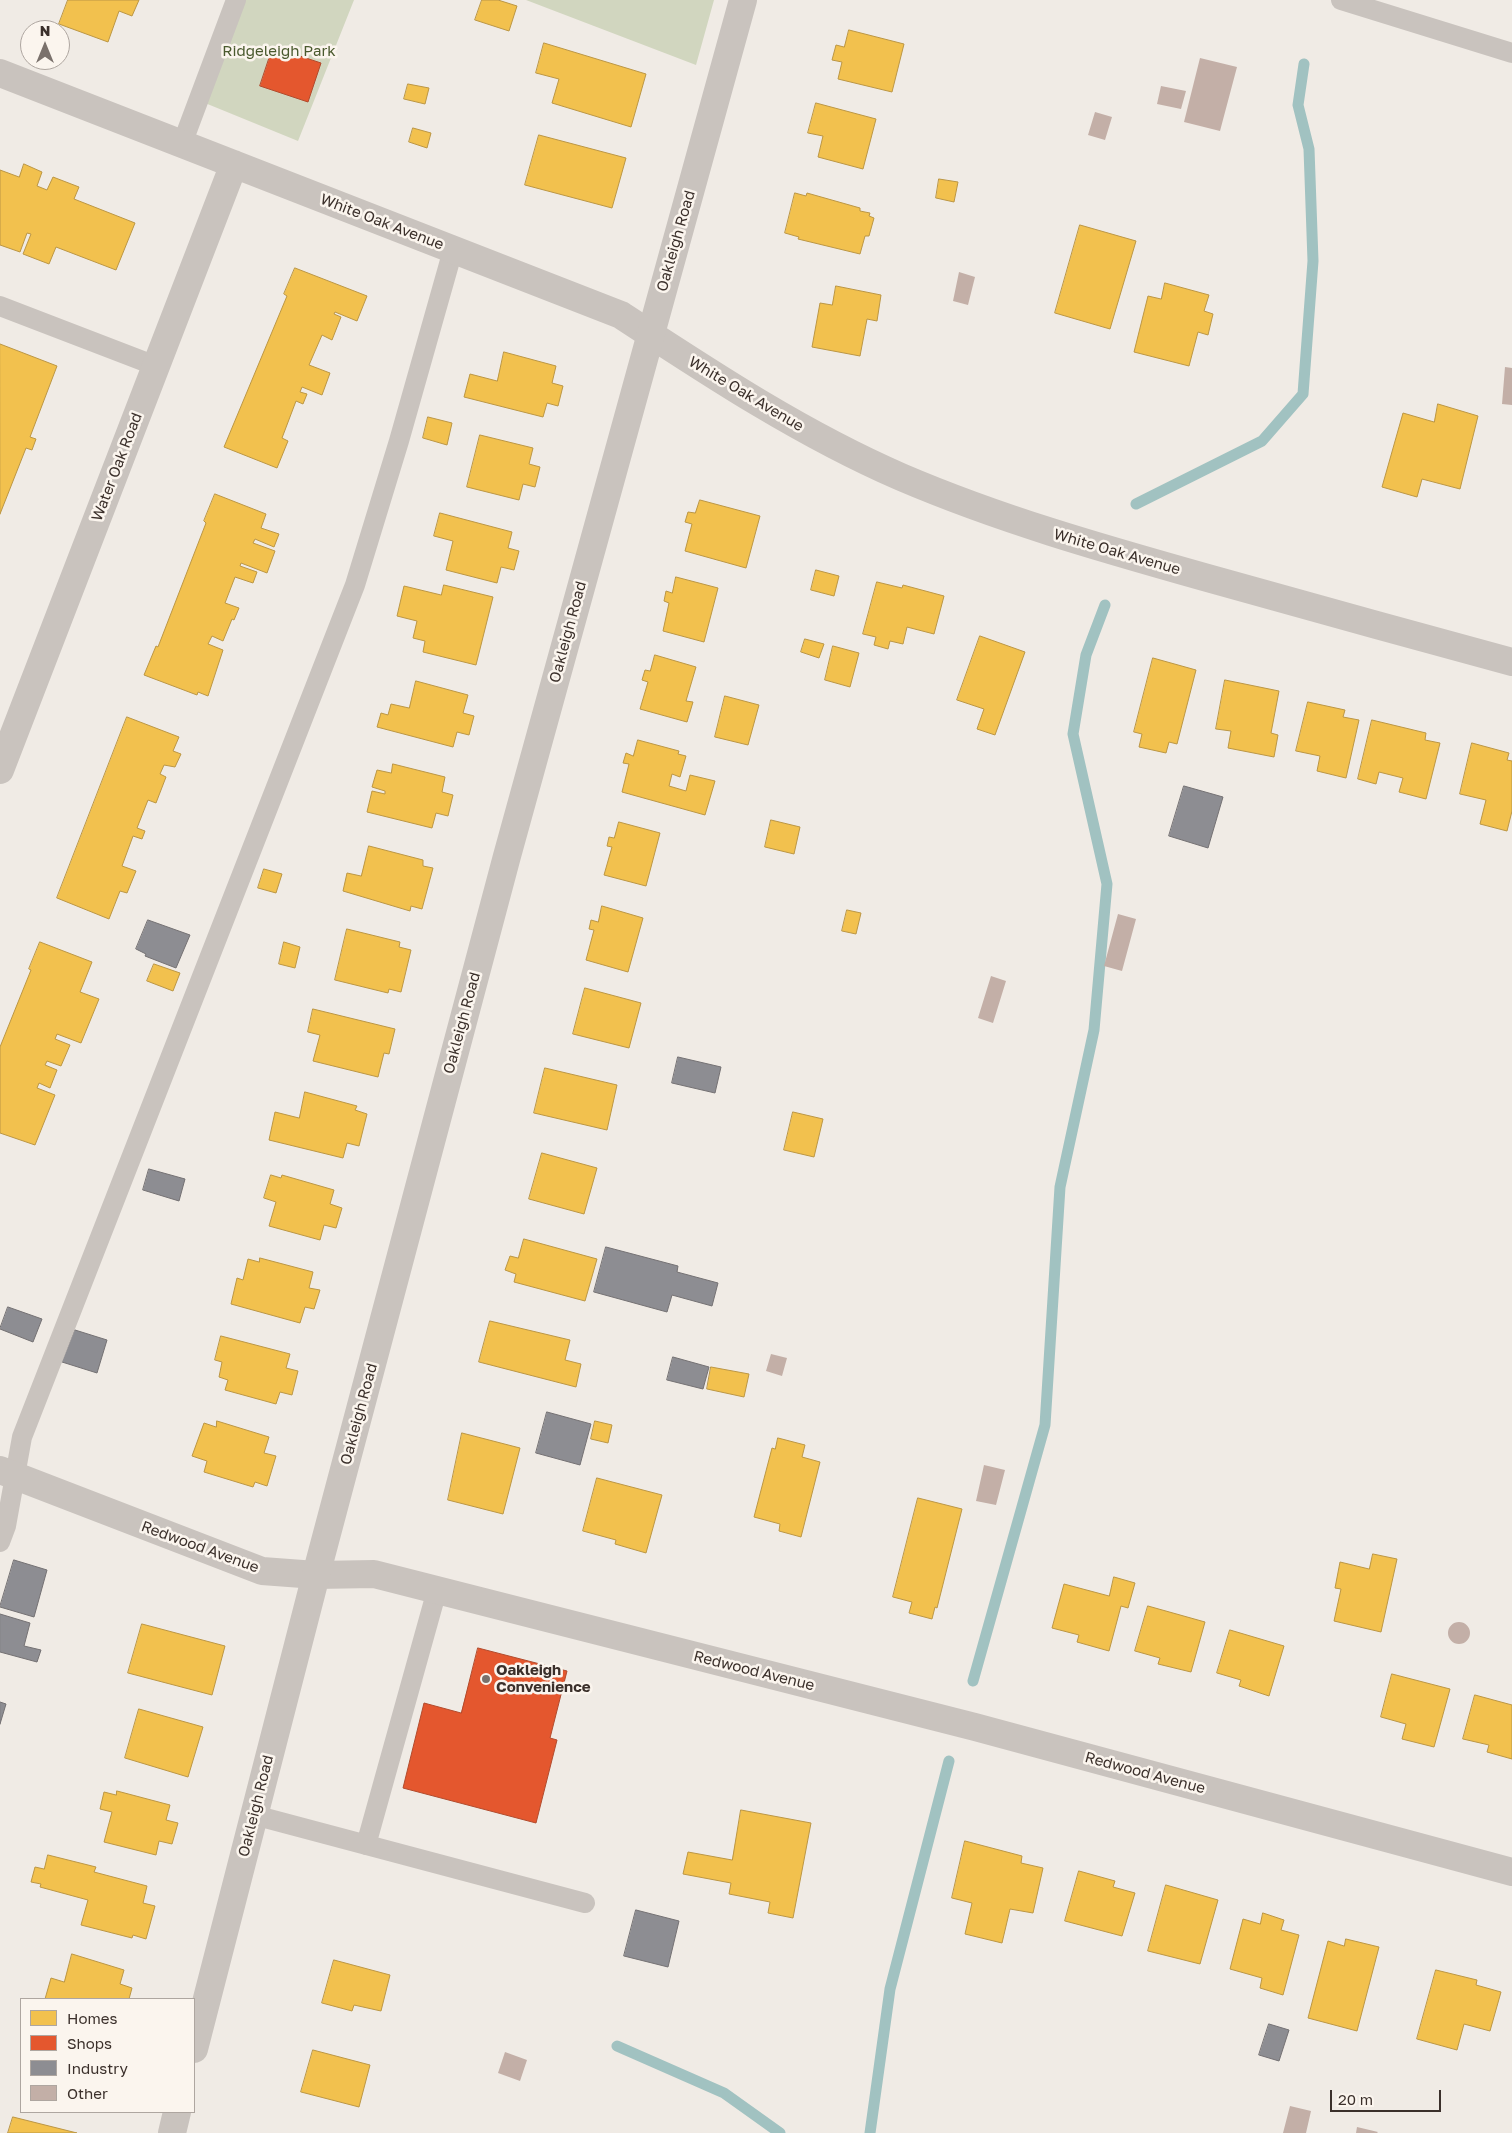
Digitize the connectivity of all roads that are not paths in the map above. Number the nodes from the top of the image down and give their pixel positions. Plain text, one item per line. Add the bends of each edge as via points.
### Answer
1 (236, 0) edge
2 (743, 0) edge
3 (1341, 0) edge
4 (1512, 53) edge
5 (0, 73) edge
6 (182, 144) junction
7 (234, 164) junction
8 (453, 250) junction
9 (0, 306) edge
10 (650, 334) junction
11 (156, 366) junction
12 (1512, 662) edge
13 (0, 770) edge
14 (8, 1474) edge
15 (0, 1542) edge
16 (316, 1575) junction
17 (437, 1590) junction
18 (254, 1815) junction
19 (366, 1844) junction
20 (1512, 1872) edge
21 (585, 1904) dead end
22 (195, 2044) edge
23 (177, 2113) edge
24 (172, 2133) edge

1 - 6 lane
2 - 10 street, Oakleigh Road
3 - 4 lane
5 - 6 street, White Oak Avenue
6 - 7 street, White Oak Avenue
7 - 8 street, White Oak Avenue
7 - 11 street, Water Oak Road
8 - 10 street, White Oak Avenue via 621,315
8 - 14 lane via 400,442 355,585
9 - 11 lane
10 - 12 street, White Oak Avenue via 832,445 965,504 1091,546
10 - 16 street, Oakleigh Road via 504,865
11 - 13 street, Water Oak Road
14 - 15 lane via 6,1526
14 - 16 street, Redwood Avenue via 262,1570
16 - 17 street, Redwood Avenue via 374,1574
16 - 18 street, Oakleigh Road
17 - 19 lane
17 - 20 street, Redwood Avenue via 975,1727
18 - 19 lane
18 - 22 street, Oakleigh Road
19 - 21 lane
23 - 24 street

